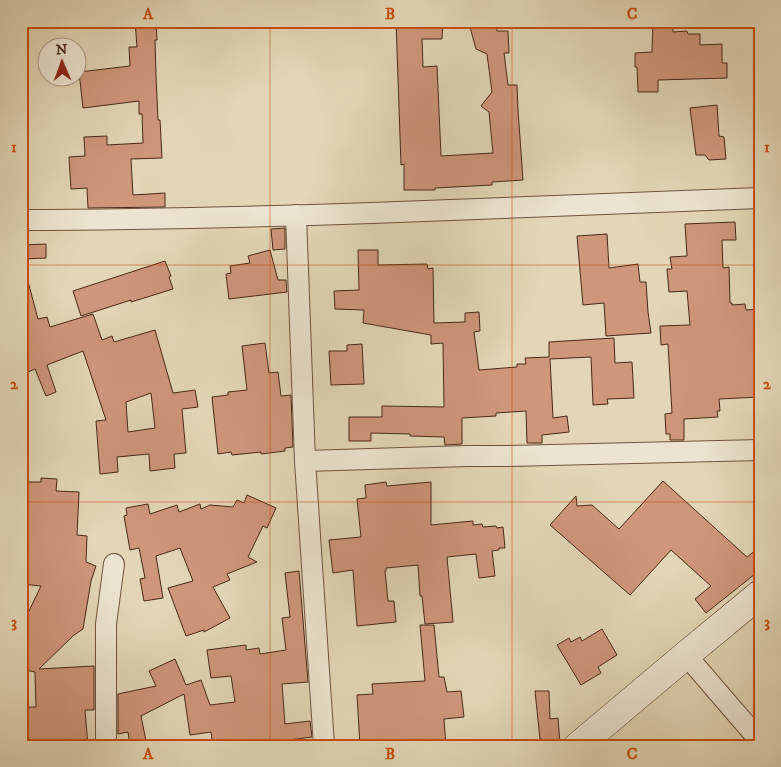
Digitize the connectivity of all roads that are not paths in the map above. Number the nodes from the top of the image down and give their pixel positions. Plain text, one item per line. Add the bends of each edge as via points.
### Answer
1 (760, 198) edge
2 (296, 215) junction
3 (21, 220) edge
4 (760, 450) edge
5 (306, 461) junction
6 (114, 564) dead end
7 (760, 594) edge
8 (686, 655) junction
9 (760, 741) edge
10 (106, 746) edge
11 (324, 746) edge
12 (578, 746) edge

1 - 2 street
2 - 3 street
2 - 5 street
4 - 5 street
5 - 11 street
6 - 10 street via 106,624
7 - 8 street
8 - 9 street
8 - 12 street

